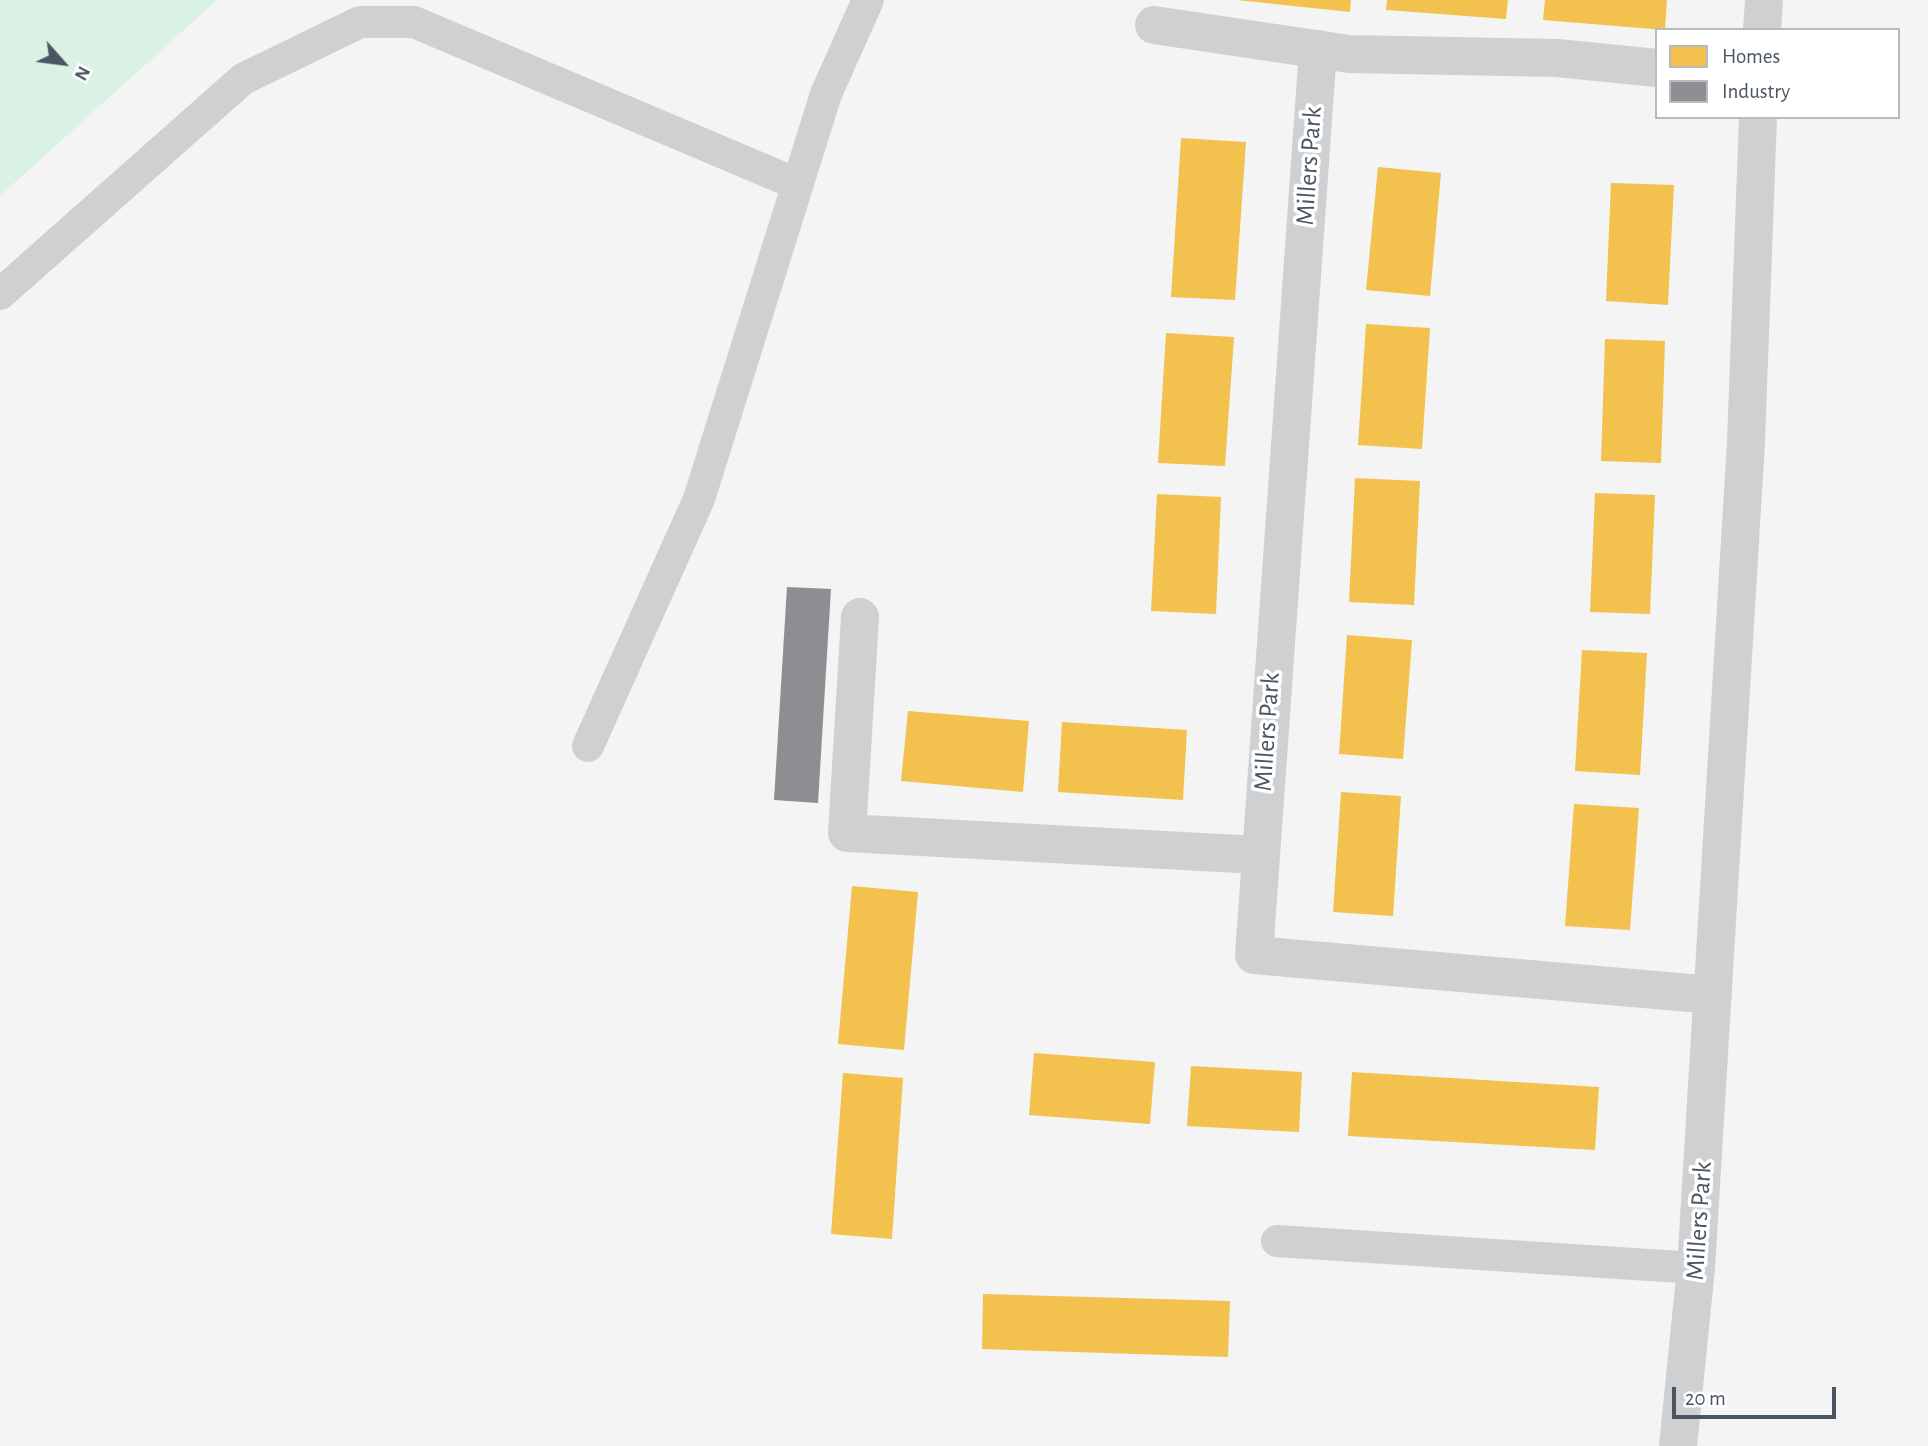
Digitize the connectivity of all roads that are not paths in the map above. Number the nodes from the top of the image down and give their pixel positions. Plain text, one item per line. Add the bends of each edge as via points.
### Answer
1 (868, 0) edge
2 (1764, 0) edge
3 (1154, 25) dead end
4 (1762, 28) edge
5 (1318, 49) junction
6 (1655, 68) edge
7 (1758, 119) edge
8 (797, 184) junction
9 (0, 294) edge
10 (860, 617) dead end
11 (588, 746) dead end
12 (1258, 855) junction
13 (1713, 995) junction
14 (1277, 1241) dead end
15 (1696, 1268) junction
16 (1678, 1446) edge

1 - 8 lane via 826,94
2 - 4 street
3 - 5 street
5 - 6 street via 1349,54 1557,58
5 - 12 street, Millers Park
7 - 13 street, Millers Park via 1746,442
8 - 9 lane via 414,22 360,22 243,79
8 - 11 lane via 699,499
10 - 12 street via 847,834
12 - 13 street, Millers Park via 1254,955
13 - 15 street, Millers Park
14 - 15 lane
15 - 16 street, Millers Park

